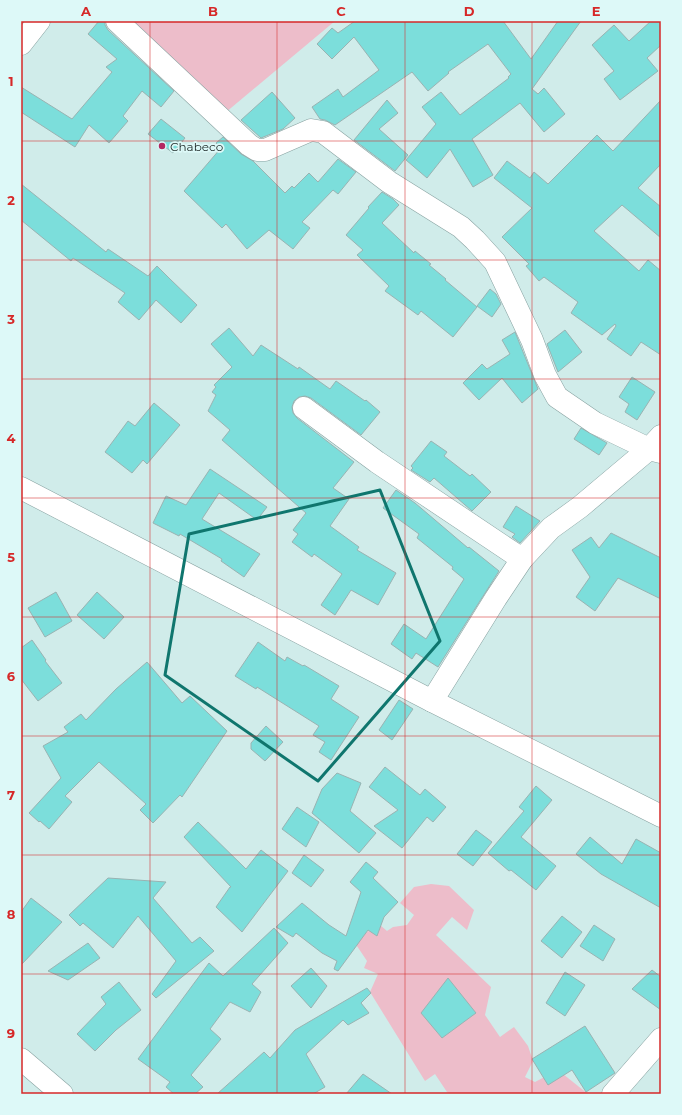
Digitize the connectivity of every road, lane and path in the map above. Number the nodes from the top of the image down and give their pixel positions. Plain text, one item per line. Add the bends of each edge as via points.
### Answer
1 (39, 21) edge
2 (117, 21) edge
3 (21, 44) edge
4 (304, 408) dead end
5 (657, 446) edge
6 (21, 488) edge
7 (522, 559) junction
8 (432, 701) junction
9 (661, 816) edge
10 (661, 1039) edge
11 (21, 1059) edge
12 (62, 1094) edge
13 (612, 1094) edge

1 - 3 street
2 - 5 street via 249,146 265,150 311,130 324,132 389,182 461,227 495,262 556,397 595,423
4 - 7 street via 377,462
5 - 7 street via 551,528
6 - 8 street
7 - 8 street
8 - 9 street
10 - 13 street
11 - 12 street

